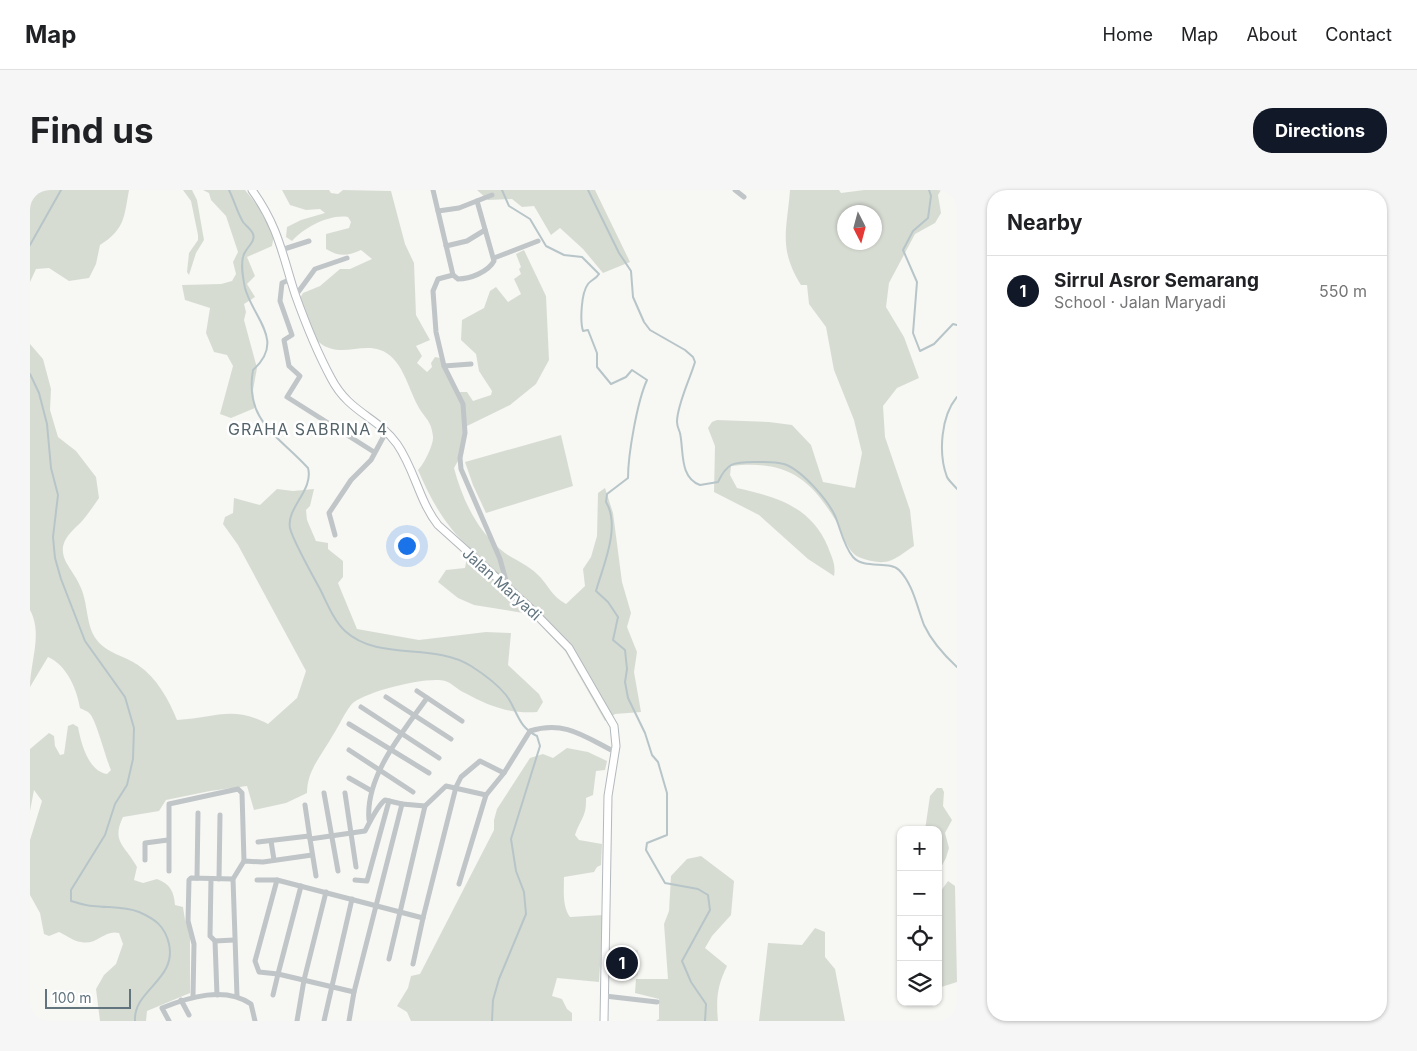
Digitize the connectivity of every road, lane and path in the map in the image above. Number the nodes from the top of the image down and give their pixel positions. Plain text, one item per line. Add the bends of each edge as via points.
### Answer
1 (252, 190) edge
2 (433, 190) edge
3 (735, 190) edge
4 (492, 195) dead end
5 (744, 197) dead end
6 (477, 201) junction
7 (438, 211) junction
8 (485, 230) junction
9 (308, 241) dead end
10 (538, 241) dead end
11 (446, 246) junction
12 (282, 250) junction
13 (346, 258) dead end
14 (494, 258) junction
15 (453, 275) junction
16 (291, 279) junction
17 (296, 295) junction
18 (471, 364) dead end
19 (444, 366) junction
20 (386, 432) junction
21 (374, 452) junction
22 (335, 535) dead end
23 (508, 588) junction
24 (416, 691) dead end
25 (386, 697) dead end
26 (427, 698) junction
27 (361, 707) dead end
28 (414, 716) junction
29 (462, 721) dead end
30 (349, 724) dead end
31 (403, 734) junction
32 (451, 740) dead end
33 (349, 750) dead end
34 (392, 751) junction
35 (615, 752) junction
36 (439, 758) dead end
37 (381, 771) junction
38 (429, 773) dead end
39 (504, 774) junction
40 (350, 778) dead end
41 (456, 787) junction
42 (370, 790) junction
43 (412, 792) dead end
44 (324, 793) dead end
45 (345, 793) dead end
46 (486, 795) junction
47 (389, 801) junction
48 (402, 804) junction
49 (304, 805) dead end
50 (425, 806) junction
51 (198, 813) dead end
52 (220, 815) dead end
53 (369, 820) junction
54 (351, 834) junction
55 (332, 835) junction
56 (310, 838) junction
57 (168, 840) junction
58 (271, 841) junction
59 (258, 842) dead end
60 (312, 855) junction
61 (145, 860) dead end
62 (274, 860) junction
63 (244, 861) junction
64 (356, 867) dead end
65 (169, 871) dead end
66 (338, 871) dead end
67 (316, 876) dead end
68 (197, 878) junction
69 (211, 879) junction
70 (218, 879) junction
71 (233, 879) junction
72 (257, 880) dead end
73 (277, 880) junction
74 (355, 880) dead end
75 (459, 884) dead end
76 (301, 886) junction
77 (326, 892) junction
78 (352, 899) junction
79 (376, 906) junction
80 (400, 912) junction
81 (423, 918) junction
82 (234, 940) junction
83 (216, 942) junction
84 (389, 959) dead end
85 (413, 964) dead end
86 (278, 974) junction
87 (304, 980) junction
88 (330, 986) junction
89 (354, 992) junction
90 (273, 995) dead end
91 (194, 996) junction
92 (217, 996) junction
93 (237, 996) junction
94 (605, 996) junction
95 (181, 1000) junction
96 (656, 1002) dead end
97 (189, 1015) dead end
98 (169, 1021) edge
99 (255, 1021) edge
100 (297, 1021) edge
101 (324, 1021) edge
102 (349, 1021) edge
103 (604, 1021) edge

1 - 12 street, Jalan Maryadi via 278,233
2 - 7 street
3 - 5 street
4 - 6 street
6 - 7 street
6 - 8 street
7 - 11 street
8 - 11 street via 467,241
8 - 14 street
9 - 12 street
10 - 14 street
11 - 15 street
12 - 16 street, Jalan Maryadi
13 - 17 street via 315,269
14 - 15 street via 492,265 472,276 458,279
15 - 19 street via 438,280 433,288 436,332
16 - 17 street, Jalan Maryadi
16 - 21 street via 282,283 280,301 292,335 284,340 289,366 300,376 287,397
17 - 20 street, Jalan Maryadi via 338,390 357,411
18 - 19 street
19 - 23 street via 464,404 461,469 500,559
20 - 21 street
20 - 23 street, Jalan Maryadi via 403,453 438,526
21 - 22 street via 329,513
23 - 35 street, Jalan Maryadi via 573,653 613,721
24 - 26 street
25 - 28 street
26 - 28 street
26 - 29 street
27 - 31 street
28 - 31 street
28 - 32 street
30 - 34 street
31 - 34 street
31 - 36 street
33 - 37 street
34 - 37 street
34 - 38 street
35 - 39 street via 590,738 559,727 545,727 529,733
35 - 94 street, Jalan Maryadi via 608,796
37 - 42 street
37 - 43 street
39 - 41 street via 477,762 461,777
39 - 46 street
40 - 42 street
41 - 46 street
41 - 50 street via 446,786
41 - 81 street
42 - 53 street
44 - 55 street
45 - 54 street
46 - 75 street
47 - 48 street
47 - 53 street via 382,802
47 - 74 street via 367,881
48 - 50 street
48 - 79 street
49 - 56 street
50 - 80 street
51 - 68 street
52 - 70 street
53 - 54 street via 365,831
54 - 55 street
54 - 64 street
55 - 56 street
55 - 66 street
56 - 58 street
56 - 60 street
57 - 61 street via 145,843
57 - 63 street via 169,804 238,790 242,793
57 - 65 street
58 - 59 street
58 - 62 street
60 - 62 street
60 - 67 street
62 - 63 street
63 - 71 street
68 - 69 street
68 - 91 street via 189,880 188,921 194,944
69 - 70 street
69 - 83 street via 210,936
70 - 71 street
71 - 82 street
72 - 73 street
73 - 76 street
73 - 86 street via 255,961 260,972
76 - 77 street
76 - 86 street
77 - 78 street
77 - 87 street
78 - 79 street
78 - 88 street
79 - 80 street
79 - 89 street
80 - 81 street
80 - 84 street
81 - 85 street
82 - 83 street
82 - 93 street
83 - 92 street
86 - 87 street
86 - 90 street
87 - 88 street
87 - 100 street
88 - 89 street
88 - 101 street
89 - 102 street
91 - 92 street
91 - 95 street
92 - 93 street
93 - 99 street via 251,1004
94 - 96 street
94 - 103 street, Jalan Maryadi
95 - 97 street
95 - 98 street via 162,1008

